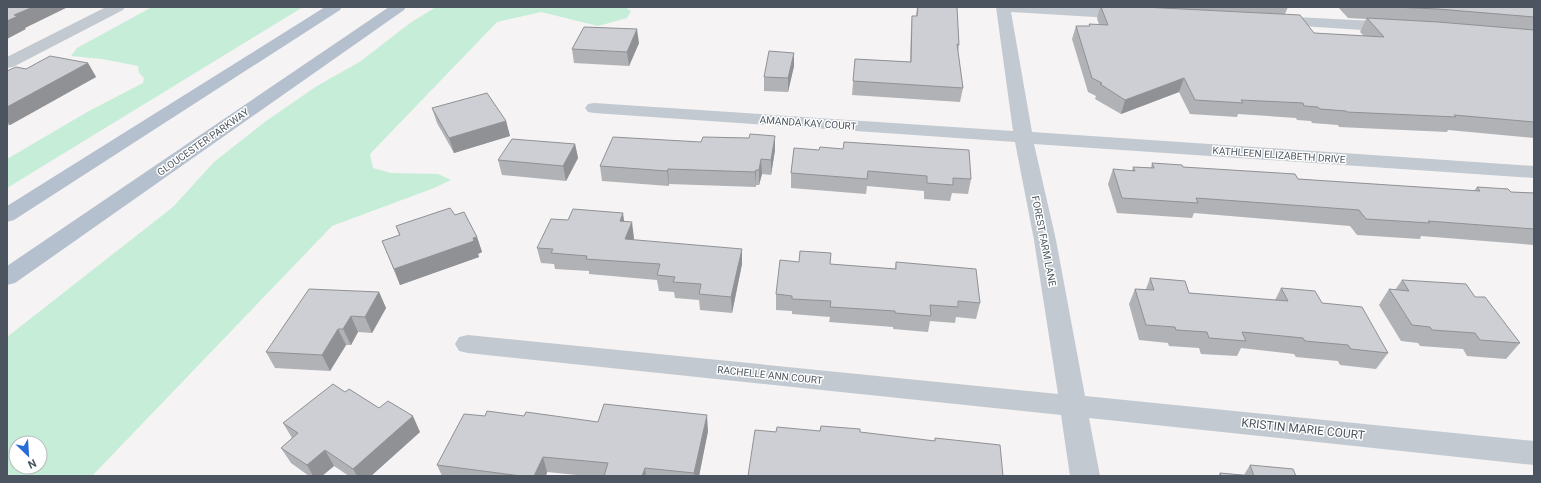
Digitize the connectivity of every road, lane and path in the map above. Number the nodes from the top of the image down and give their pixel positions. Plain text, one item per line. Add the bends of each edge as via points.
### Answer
1 (118, 7) edge
2 (335, 7) edge
3 (399, 7) edge
4 (1003, 7) edge
5 (1146, 15) edge
6 (1265, 21) edge
7 (1407, 28) edge
8 (7, 62) edge
9 (594, 108) dead end
10 (1023, 137) junction
11 (1534, 172) edge
12 (7, 215) edge
13 (7, 277) edge
14 (468, 344) dead end
15 (1072, 406) junction
16 (1534, 453) edge
17 (1085, 476) edge

1 - 8 street
2 - 12 main road
3 - 13 main road, GLOUCESTER PARKWAY
4 - 5 street
4 - 10 street, FOREST FARM LANE
6 - 7 street
9 - 10 street, AMANDA KAY COURT
10 - 11 street, KATHLEEN ELIZABETH DRIVE
10 - 15 street, FOREST FARM LANE via 1045,240
14 - 15 street, RACHELLE ANN COURT
15 - 16 street, KRISTIN MARIE COURT
15 - 17 street, FOREST FARM LANE

